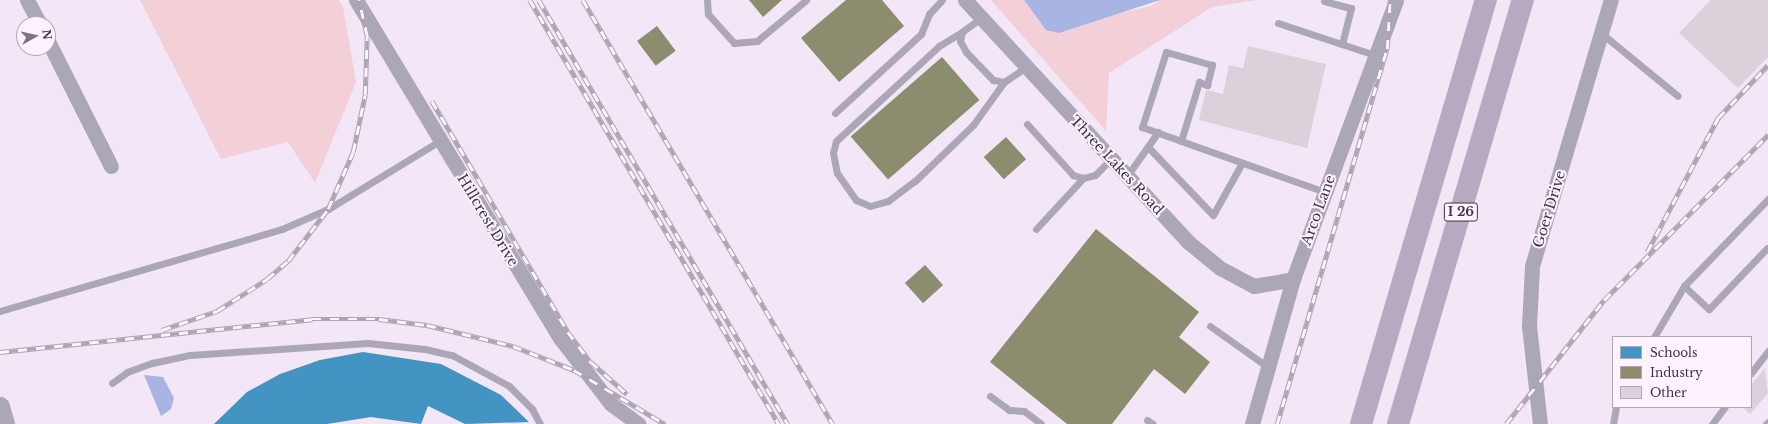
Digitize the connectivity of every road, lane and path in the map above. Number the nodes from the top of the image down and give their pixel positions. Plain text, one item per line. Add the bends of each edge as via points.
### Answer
1 (28, 0) edge
2 (356, 0) edge
3 (707, 0) edge
4 (806, 0) edge
5 (942, 0) edge
6 (965, 0) edge
7 (1396, 0) edge
8 (1486, 0) edge
9 (1523, 0) edge
10 (1611, 0) edge
11 (1324, 1) edge
12 (36, 16) edge
13 (981, 18) junction
14 (1278, 23) dead end
15 (962, 32) junction
16 (1601, 33) junction
17 (1342, 44) junction
18 (1375, 55) junction
19 (56, 56) edge
20 (1026, 67) junction
21 (1004, 82) junction
22 (1678, 96) dead end
23 (834, 113) dead end
24 (1027, 124) dead end
25 (1158, 132) junction
26 (441, 140) junction
27 (1181, 141) junction
28 (1148, 147) junction
29 (1111, 159) junction
30 (1242, 162) junction
31 (111, 166) dead end
32 (1127, 177) junction
33 (1083, 178) junction
34 (1325, 192) junction
35 (1767, 203) edge
36 (1036, 229) dead end
37 (1767, 248) dead end
38 (1293, 279) junction
39 (1684, 286) junction
40 (0, 311) edge
41 (1210, 326) dead end
42 (1655, 336) edge
43 (1768, 351) edge
44 (1268, 368) junction
45 (1752, 372) edge
46 (112, 383) dead end
47 (990, 396) dead end
48 (0, 406) edge
49 (1616, 408) edge
50 (1724, 408) edge
51 (5, 424) edge
52 (540, 424) edge
53 (639, 424) edge
54 (1041, 424) edge
55 (1252, 424) edge
56 (1361, 424) edge
57 (1398, 424) edge
58 (1540, 424) edge
59 (1613, 424) edge
60 (1712, 424) edge

1 - 12 street
2 - 26 street, Hillcrest Drive
3 - 4 lane via 708,14 734,43 757,41
5 - 23 lane via 929,14 921,34
6 - 13 street, Three Lakes Road
7 - 18 street, Arco Lane
8 - 56 highway, I 26
9 - 57 highway, I 26
10 - 16 street, Goer Drive
11 - 17 lane via 1351,8
13 - 15 lane
13 - 20 street, Three Lakes Road
14 - 17 lane
15 - 21 lane via 960,42 966,52 993,80
15 - 21 lane via 939,46 836,141 833,153 837,173 856,200 870,206 888,201 915,181 973,125
16 - 22 lane
16 - 58 street, Goer Drive via 1532,266 1529,326
17 - 18 lane
18 - 34 street, Arco Lane
19 - 31 street
20 - 21 lane
20 - 29 street, Three Lakes Road
24 - 33 lane via 1073,175
25 - 27 lane
25 - 27 lane via 1142,127 1166,52 1212,65 1207,85 1199,82
25 - 28 lane
26 - 40 lane via 328,209 282,229
26 - 53 street, Hillcrest Drive via 473,198 570,353 611,404
27 - 30 lane
28 - 30 lane via 1213,215
28 - 32 lane
29 - 32 street, Three Lakes Road
29 - 33 lane via 1095,175
30 - 34 lane
32 - 38 street, Three Lakes Road via 1187,241 1220,268 1254,286
33 - 36 lane
34 - 38 street, Arco Lane
35 - 39 lane
37 - 39 lane via 1709,308
38 - 44 street, Arco Lane
39 - 42 lane
41 - 44 lane
43 - 45 lane
44 - 55 street, Arco Lane
46 - 52 lane via 127,372 152,363 190,355 368,344 411,348 452,355 481,368 510,386 532,409
47 - 54 lane via 1009,410 1024,411
48 - 51 street
49 - 59 lane
50 - 60 lane

